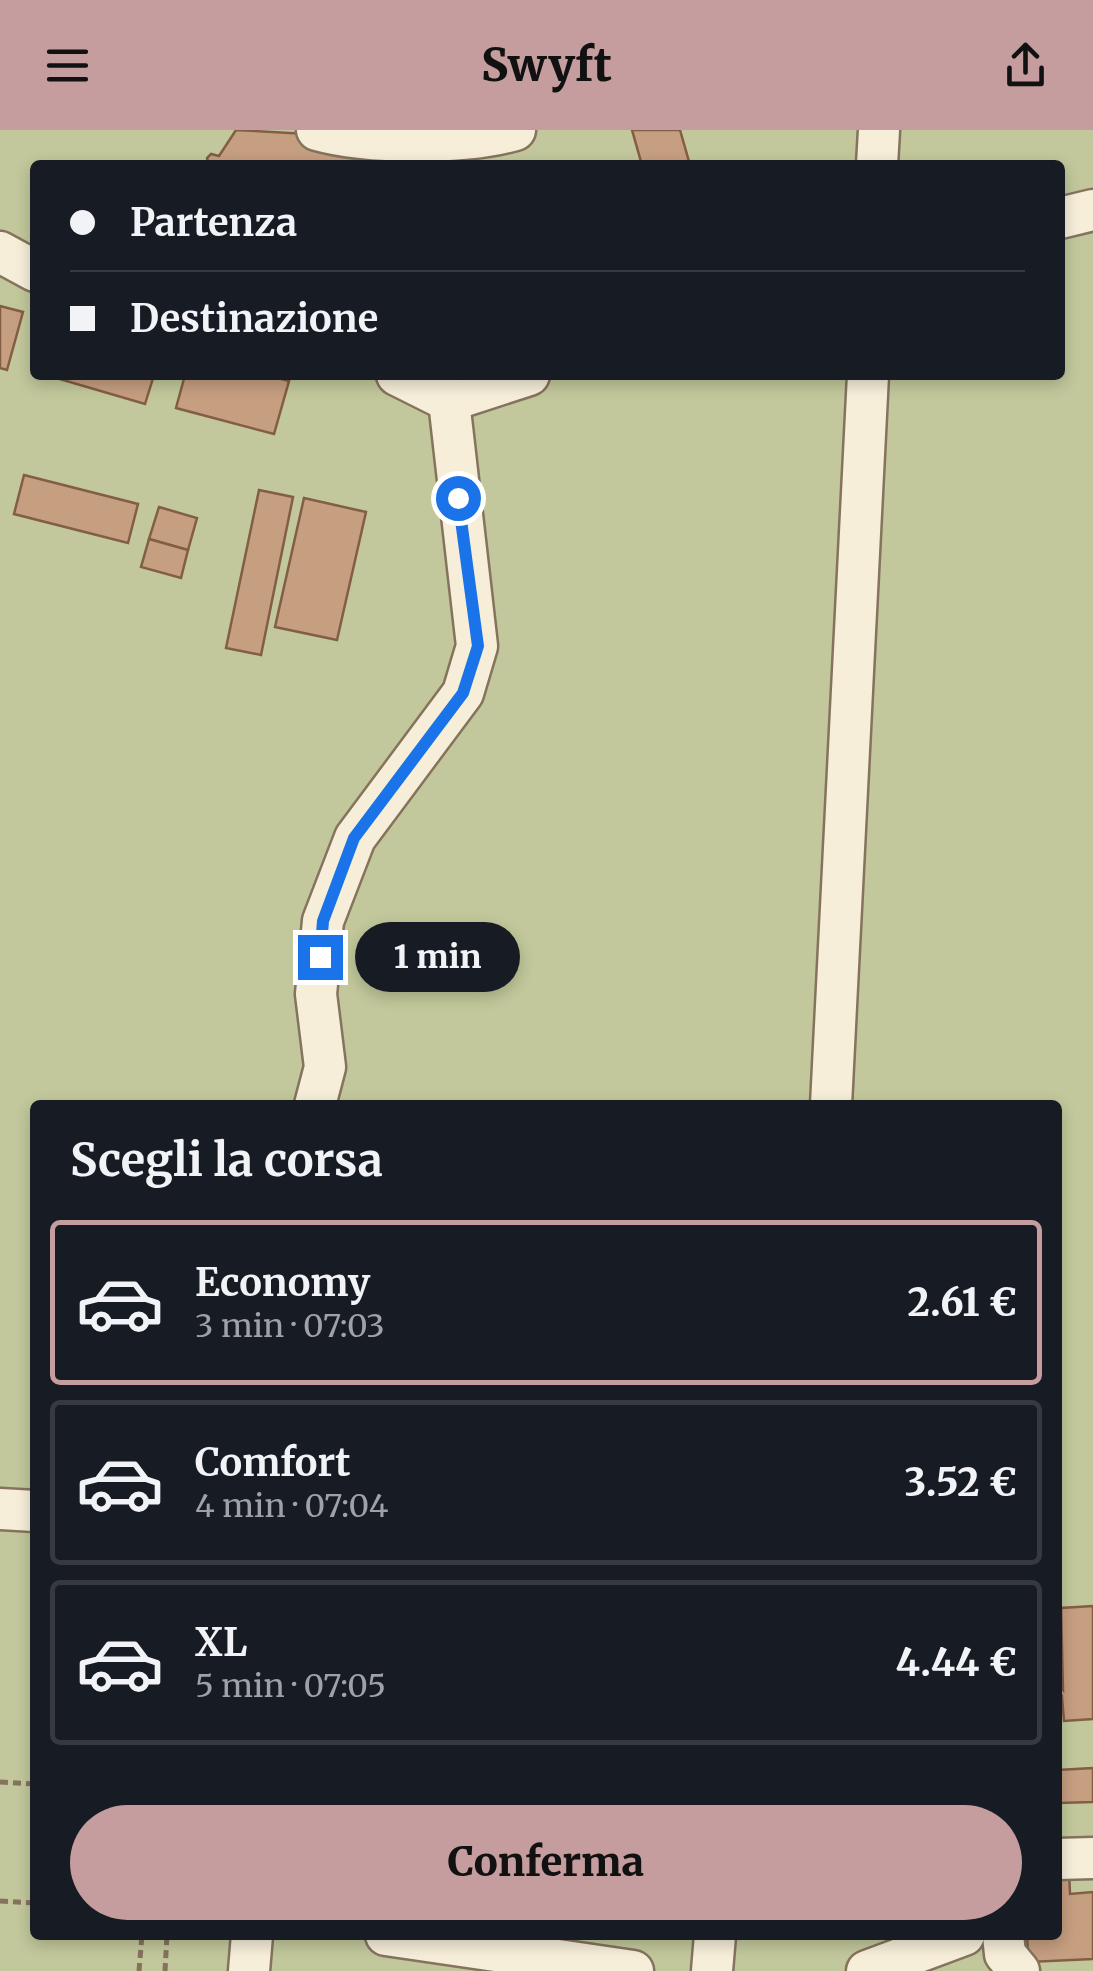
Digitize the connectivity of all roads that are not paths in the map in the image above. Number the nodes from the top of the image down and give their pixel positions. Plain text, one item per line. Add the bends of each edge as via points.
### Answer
1 (317, 130) edge
2 (515, 130) edge
3 (878, 130) edge
4 (876, 160) edge
5 (1093, 210) edge
6 (1065, 217) edge
7 (0, 252) edge
8 (30, 268) edge
9 (407, 380) edge
10 (514, 380) edge
11 (868, 380) edge
12 (449, 401) junction
13 (316, 1100) edge
14 (830, 1100) edge
15 (0, 1509) edge
16 (30, 1511) edge
17 (1093, 1858) edge
18 (1062, 1860) edge
19 (252, 1940) edge
20 (420, 1940) edge
21 (714, 1940) edge
22 (951, 1940) edge
23 (1004, 1940) edge
24 (249, 1971) edge
25 (632, 1971) edge
26 (712, 1971) edge
27 (867, 1971) edge
28 (1019, 1971) edge

1 - 2 street via 381,142
3 - 4 street
5 - 6 street
7 - 8 street
9 - 12 street
10 - 12 street
11 - 14 street
12 - 13 street via 478,646 463,693 354,838 323,921 316,994 325,1067
15 - 16 street
17 - 18 street
19 - 24 street
20 - 25 street
21 - 26 street
22 - 27 street
23 - 28 street

